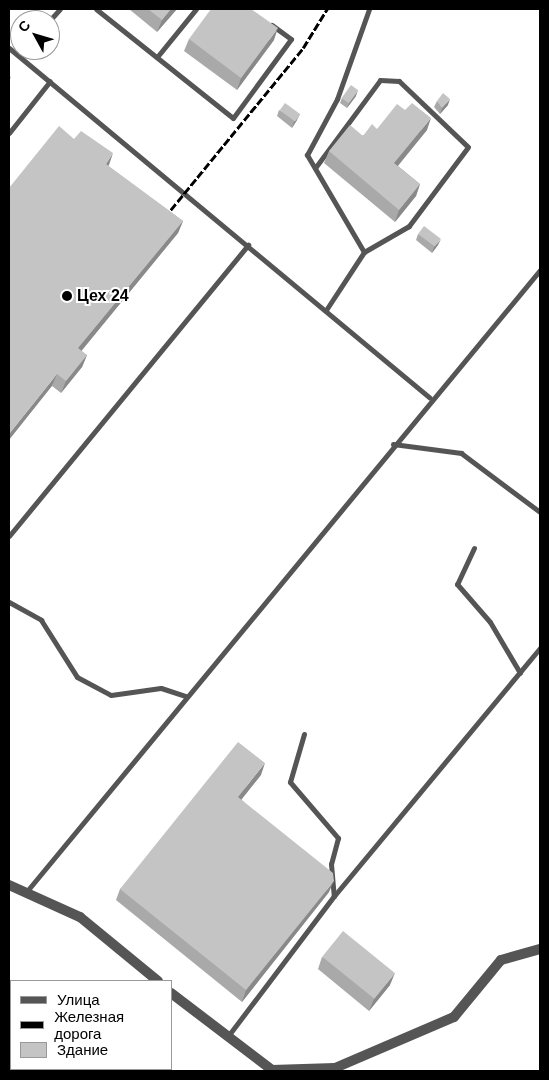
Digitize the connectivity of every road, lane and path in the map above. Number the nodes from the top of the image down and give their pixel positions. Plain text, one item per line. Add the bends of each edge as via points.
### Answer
1 (96, 9) edge
2 (196, 9) edge
3 (369, 9) edge
4 (264, 19) edge
5 (157, 58) junction
6 (24, 60) edge
7 (50, 81) junction
8 (9, 133) edge
9 (315, 168) junction
10 (248, 245) junction
11 (364, 252) junction
12 (540, 270) edge
13 (326, 310) junction
14 (430, 398) junction
15 (393, 444) junction
16 (540, 512) edge
17 (9, 536) edge
18 (474, 548) dead end
19 (9, 602) edge
20 (540, 648) edge
21 (520, 673) junction
22 (186, 696) junction
23 (304, 734) dead end
24 (9, 885) edge
25 (27, 891) junction
26 (334, 896) junction
27 (540, 949) edge
28 (157, 980) edge
29 (172, 994) edge
30 (226, 1038) junction
31 (272, 1070) edge

1 - 5 lane
2 - 5 lane
3 - 9 lane via 338,98 307,155
4 - 5 lane via 291,39 233,118
6 - 7 lane
7 - 8 lane
7 - 10 lane
9 - 11 lane
9 - 11 lane via 380,80 399,81 468,147 409,226
10 - 13 lane
10 - 17 lane
11 - 13 lane
12 - 14 lane
13 - 14 lane
14 - 15 lane
15 - 16 lane via 461,453
15 - 22 lane
18 - 21 lane via 457,584 490,622
19 - 22 lane via 41,620 77,677 111,695 161,688
20 - 21 lane
21 - 26 lane
22 - 25 lane
23 - 26 lane via 290,782 338,838 331,864
24 - 25 street
25 - 28 street via 80,916
26 - 30 lane
27 - 31 street via 501,960 454,1017 335,1068
29 - 30 street
30 - 31 street

